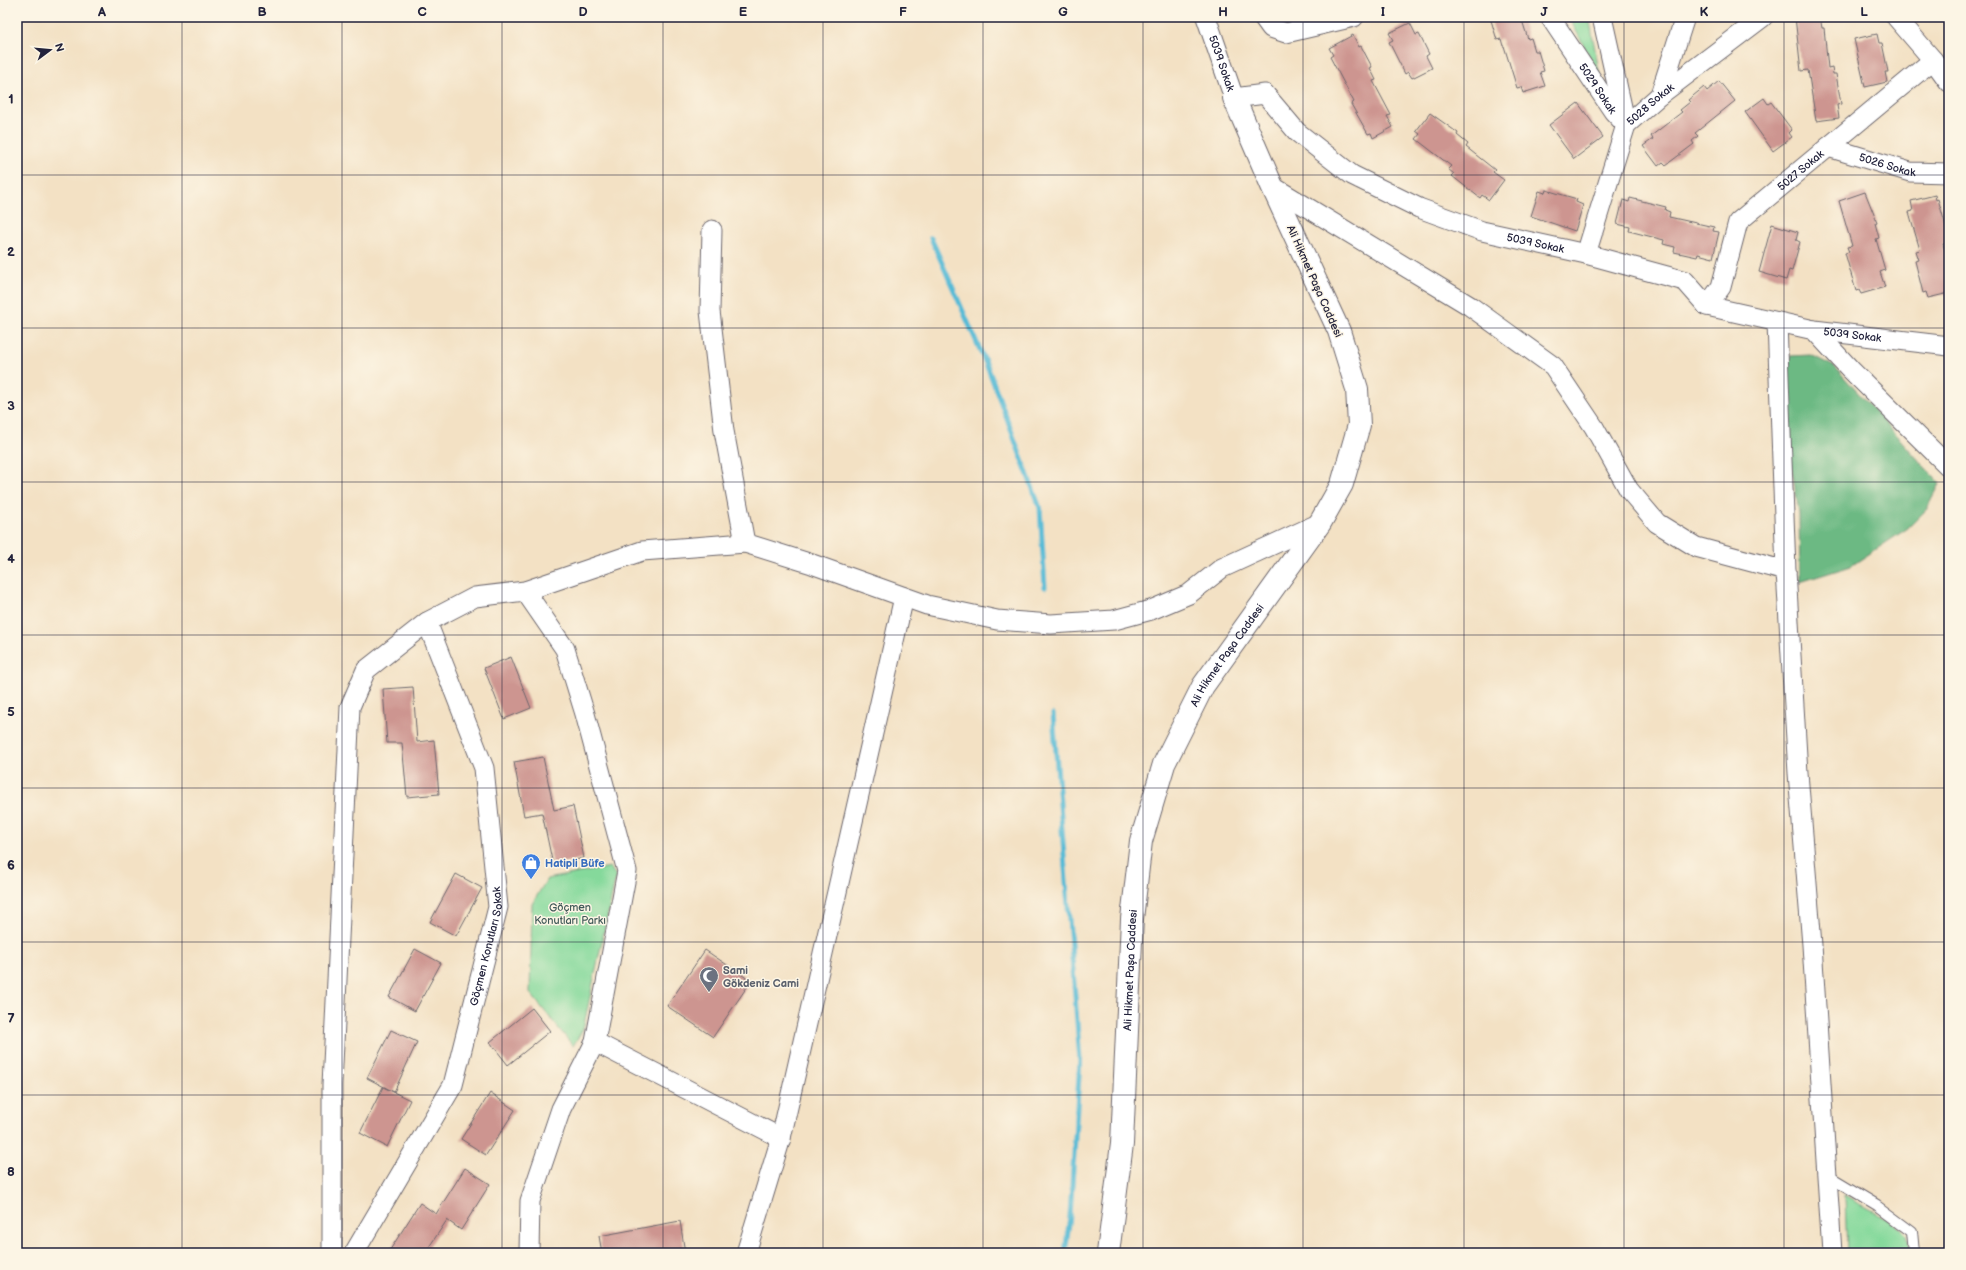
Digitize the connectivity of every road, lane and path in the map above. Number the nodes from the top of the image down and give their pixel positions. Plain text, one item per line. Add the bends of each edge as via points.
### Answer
1 (1206, 17) edge
2 (1263, 17) edge
3 (1354, 17) edge
4 (1550, 17) edge
5 (1602, 17) edge
6 (1685, 17) edge
7 (1763, 17) edge
8 (1896, 17) edge
9 (1933, 60) junction
10 (1949, 82) edge
11 (1660, 95) junction
12 (1234, 98) junction
13 (1626, 125) junction
14 (1828, 147) junction
15 (1949, 173) edge
16 (1272, 186) junction
17 (712, 230) dead end
18 (1586, 254) junction
19 (1708, 306) junction
20 (1777, 322) junction
21 (1814, 330) junction
22 (1949, 346) edge
23 (1949, 467) edge
24 (1320, 523) junction
25 (745, 543) junction
26 (1786, 571) junction
27 (525, 591) junction
28 (904, 597) junction
29 (427, 622) junction
30 (595, 1042) junction
31 (781, 1138) junction
32 (1827, 1175) junction
33 (332, 1253) edge
34 (354, 1253) edge
35 (528, 1253) edge
36 (746, 1253) edge
37 (1108, 1253) edge
38 (1832, 1253) edge
39 (1914, 1253) edge

1 - 12 street, 5039 Sokak
2 - 3 street via 1271,28 1286,33
4 - 13 street, 5029 Sokak via 1613,111
5 - 13 street, 5029 Sokak
6 - 11 street
7 - 11 street, 5028 Sokak
8 - 9 street
9 - 10 street
9 - 14 street, 5027 Sokak
11 - 13 street, 5028 Sokak
12 - 16 main road, Ali Hikmet Paşa Caddesi
12 - 18 street, 5039 Sokak via 1265,94 1298,132 1352,175 1419,208 1482,231
13 - 18 street, 5028 Sokak
14 - 15 street, 5026 Sokak via 1910,172
14 - 19 street, 5027 Sokak via 1738,222 1721,287
16 - 24 main road, Ali Hikmet Paşa Caddesi via 1339,331 1357,389 1359,425 1353,449 1342,484
16 - 26 street via 1470,306 1553,366 1594,427 1629,490 1657,523 1696,547
17 - 25 street via 710,311 724,431
18 - 19 street, 5039 Sokak via 1686,281
19 - 20 street, 5039 Sokak
20 - 21 street, 5039 Sokak
20 - 26 street
21 - 22 street, 5039 Sokak
21 - 23 street
24 - 28 street via 1222,568 1189,594 1151,610 1114,620 1052,624 997,620 927,605
24 - 37 main road, Ali Hikmet Paşa Caddesi via 1203,686 1164,764 1141,841 1132,919 1122,1144
25 - 27 street via 642,551
25 - 28 street
26 - 32 street
27 - 29 street via 475,597
27 - 30 street via 565,649 585,714 626,871
28 - 31 street
29 - 33 street via 366,670 350,707 332,1085
29 - 34 street, Göçmen Konutları Sokak via 484,768 498,907 453,1085
30 - 31 street
30 - 35 street via 561,1109 530,1201
31 - 36 street
32 - 38 street
32 - 39 lane via 1877,1205 1912,1231

